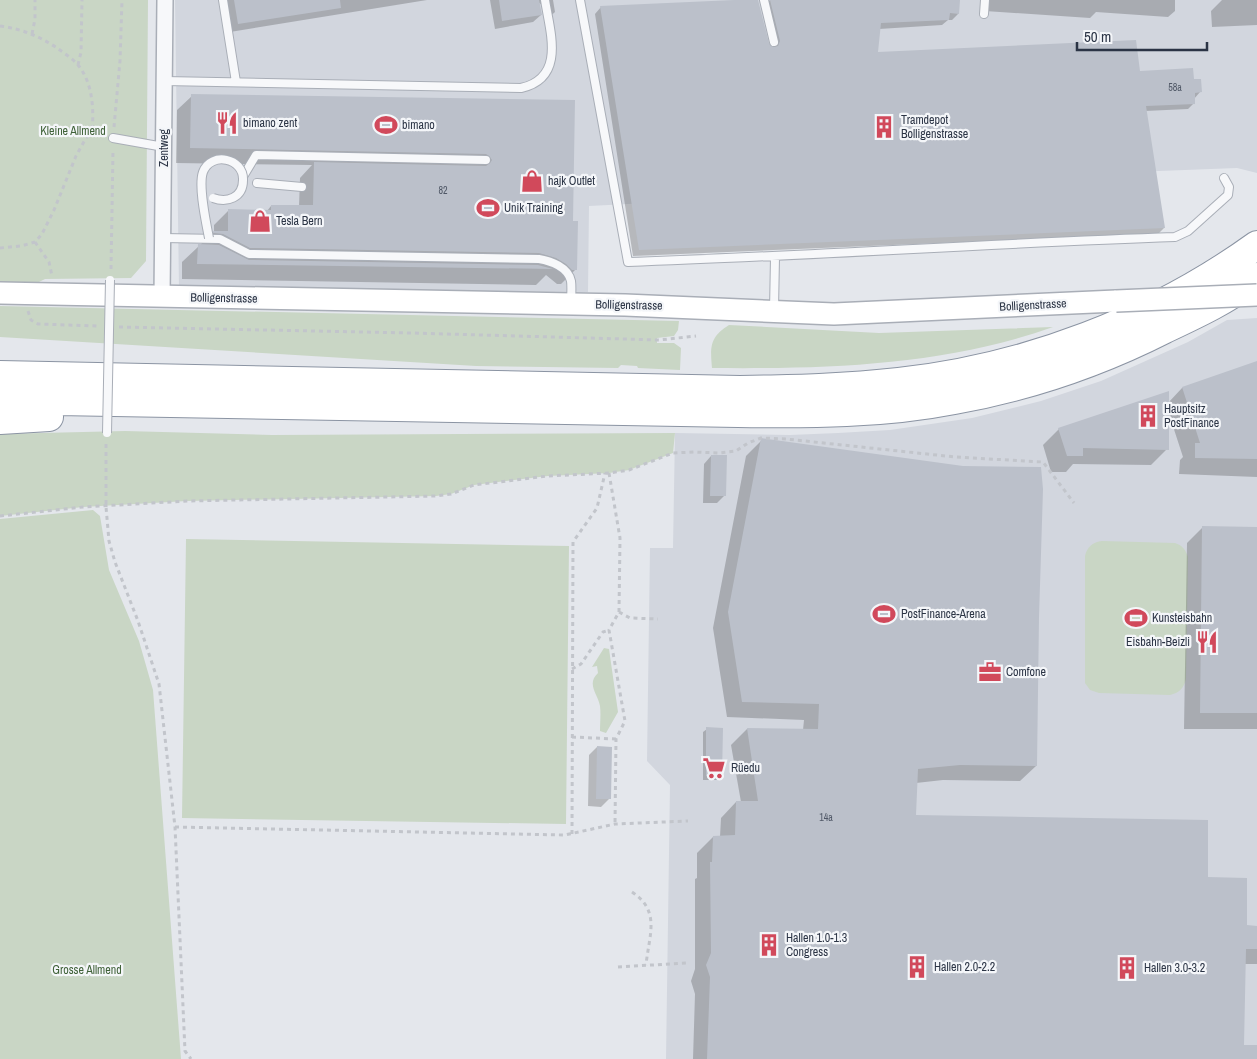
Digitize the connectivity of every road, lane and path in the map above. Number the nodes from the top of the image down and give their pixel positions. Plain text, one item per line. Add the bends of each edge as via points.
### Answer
1 (35, 0) edge
2 (82, 0) edge
3 (122, 0) edge
4 (165, 0) edge
5 (223, 0) edge
6 (544, 0) edge
7 (580, 0) edge
8 (764, 0) edge
9 (985, 0) edge
10 (984, 14) dead end
11 (0, 26) edge
12 (32, 34) junction
13 (774, 42) dead end
14 (78, 65) junction
15 (164, 80) junction
16 (236, 82) junction
17 (92, 132) junction
18 (113, 138) junction
19 (164, 147) junction
20 (486, 160) dead end
21 (244, 175) dead end
22 (1224, 178) dead end
23 (257, 183) dead end
24 (302, 187) dead end
25 (213, 198) dead end
26 (163, 238) junction
27 (209, 238) junction
28 (35, 242) junction
29 (1257, 245) edge
30 (0, 248) edge
31 (775, 257) junction
32 (1257, 277) edge
33 (110, 280) joint
34 (0, 293) edge
35 (26, 294) junction
36 (54, 294) junction
37 (1257, 295) edge
38 (162, 297) junction
39 (571, 304) junction
40 (774, 312) junction
41 (105, 326) dead end
42 (115, 327) dead end
43 (696, 336) dead end
44 (0, 359) edge
45 (0, 375) edge
46 (101, 377) junction
47 (0, 400) edge
48 (177, 404) junction
49 (0, 420) edge
50 (106, 433) joint
51 (607, 473) junction
52 (1074, 503) dead end
53 (106, 507) junction
54 (0, 516) edge
55 (619, 612) junction
56 (658, 619) dead end
57 (609, 630) junction
58 (572, 669) junction
59 (572, 738) junction
60 (616, 739) junction
61 (688, 821) dead end
62 (615, 824) junction
63 (175, 827) junction
64 (572, 834) junction
65 (632, 892) dead end
66 (686, 963) dead end
67 (646, 965) junction
68 (618, 967) dead end
69 (191, 1059) edge

1 - 12 path
2 - 14 path
3 - 18 path
4 - 15 street, Zentweg
5 - 16 lane
6 - 16 lane via 552,60 548,70 534,84 506,88
7 - 31 lane via 628,262
8 - 13 lane
9 - 10 lane
11 - 12 path
12 - 14 path
14 - 17 path via 84,73 93,102
15 - 16 lane
15 - 19 street, Zentweg
17 - 18 path
17 - 28 path via 80,147 54,210
18 - 19 lane
18 - 33 path
19 - 26 street, Zentweg
20 - 21 lane via 256,155
22 - 31 lane via 1230,190 1228,195 1188,231 1176,237
23 - 24 lane
25 - 27 lane, bridge via 231,199 244,182 239,168 226,159 210,163 201,180
26 - 27 lane
26 - 38 street, Zentweg
27 - 39 lane via 220,239 249,254 539,259 555,263 566,272 571,281
28 - 30 path
28 - 36 path via 49,262
29 - 46 highway via 1169,299 1080,339 991,366 900,382 740,390
31 - 40 lane
32 - 48 highway via 1218,303 1134,345 1091,362 1000,391 904,407 782,414
33 - 50 lane, bridge
34 - 35 main road, Bolligenstrasse
35 - 36 main road, Bolligenstrasse
35 - 41 path via 28,316 34,323
36 - 38 main road, Bolligenstrasse
37 - 40 main road, Bolligenstrasse, bridge via 834,314
38 - 39 main road, Bolligenstrasse
39 - 40 main road, Bolligenstrasse
42 - 43 path via 641,340
44 - 46 highway
45 - 46 highway
47 - 48 highway
48 - 49 highway via 76,417
50 - 53 path
51 - 52 path via 641,466 673,453 720,453 736,451 761,438 786,439 955,457 1043,462
51 - 53 path via 474,485 436,496 188,501
51 - 55 path via 620,538
51 - 58 path via 597,508 573,542
53 - 54 path
53 - 63 path via 109,541 115,562 159,684
55 - 56 path via 630,618
55 - 57 path
57 - 58 path via 603,632 581,664
57 - 60 path via 625,721
58 - 59 path
59 - 60 path
59 - 64 path
60 - 62 path
61 - 62 path
62 - 64 path
63 - 64 path
63 - 69 path via 185,1051
65 - 67 path via 648,906 652,918
66 - 67 path
67 - 68 path

